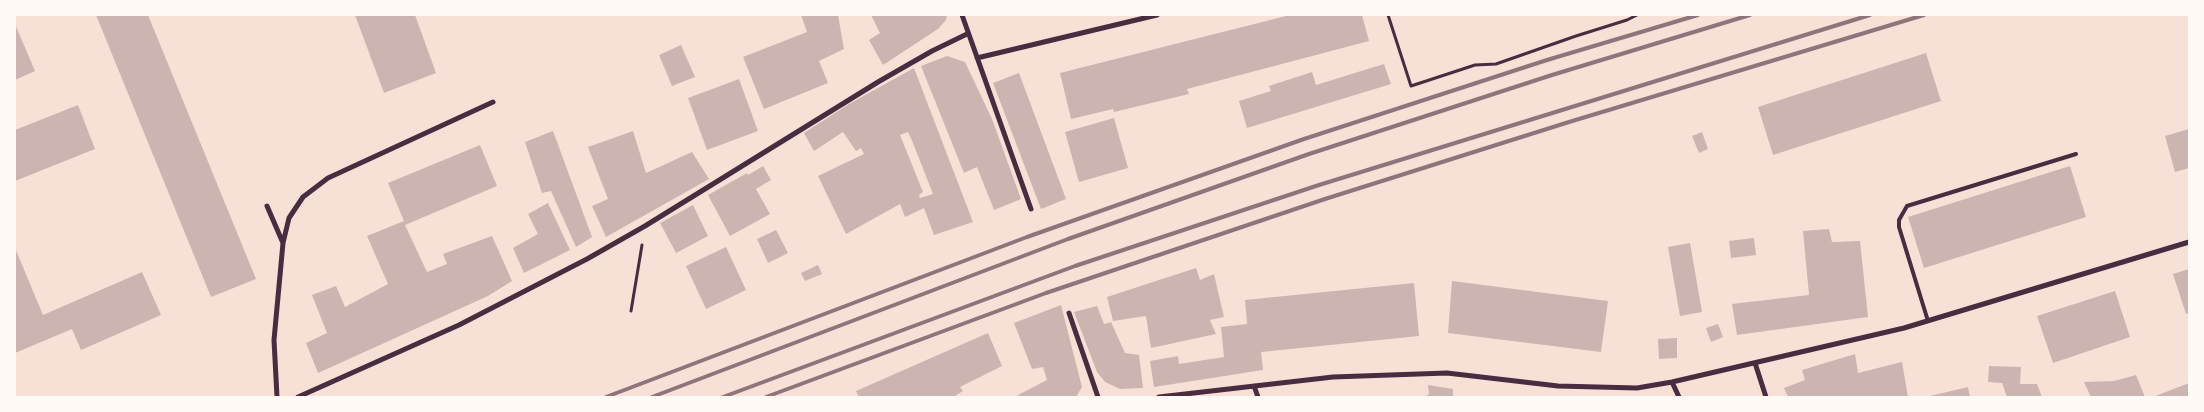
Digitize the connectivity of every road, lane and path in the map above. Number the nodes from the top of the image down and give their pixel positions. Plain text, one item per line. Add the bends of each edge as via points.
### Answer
1 (962, 15) edge
2 (1157, 15) edge
3 (1388, 15) edge
4 (1637, 15) edge
5 (967, 34) junction
6 (977, 58) junction
7 (494, 102) dead end
8 (2076, 154) dead end
9 (267, 206) dead end
10 (1031, 209) dead end
11 (645, 226) junction
12 (2189, 242) edge
13 (283, 243) junction
14 (632, 311) dead end
15 (1069, 314) dead end
16 (1928, 321) junction
17 (1755, 363) junction
18 (1672, 382) junction
19 (1254, 386) junction
20 (277, 397) edge
21 (298, 397) edge
22 (1098, 397) edge
23 (1160, 397) edge
24 (1258, 397) edge
25 (1679, 397) edge
26 (1766, 397) edge

1 - 5 street
2 - 6 street
3 - 4 path via 1411,86 1474,65 1496,64
5 - 6 street
5 - 11 street via 878,82
6 - 10 street
7 - 13 street via 328,178 303,197 289,218
8 - 16 lane via 1907,206 1899,227
9 - 13 street
11 - 14 path
11 - 21 street via 459,325
12 - 16 street
13 - 20 street via 274,340
15 - 22 street
16 - 17 street
17 - 18 street
17 - 26 street
18 - 19 street via 1637,388 1558,386 1448,373 1333,377
18 - 25 street
19 - 23 street
19 - 24 street

